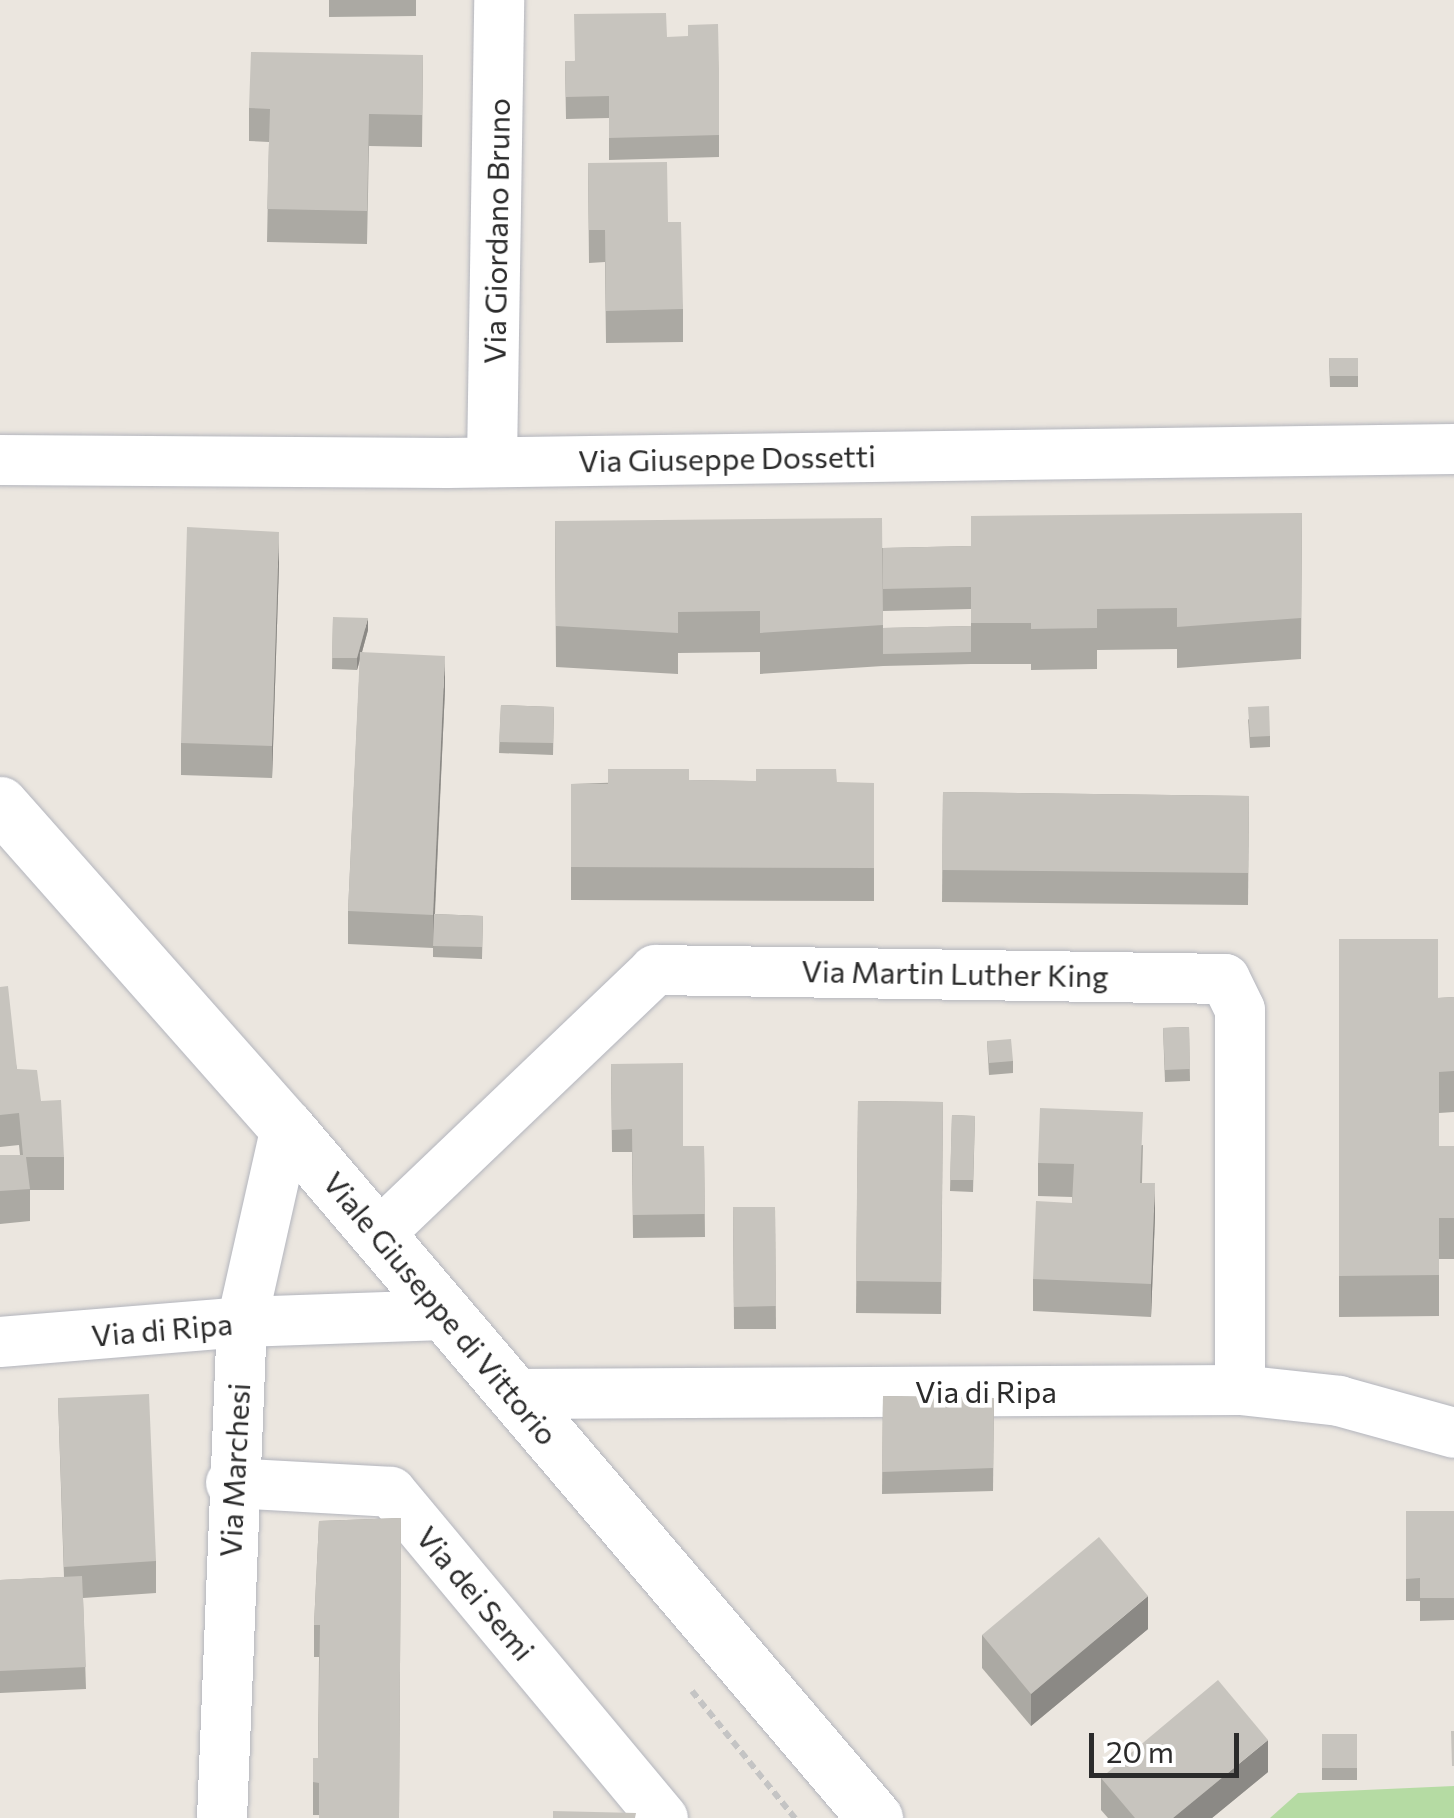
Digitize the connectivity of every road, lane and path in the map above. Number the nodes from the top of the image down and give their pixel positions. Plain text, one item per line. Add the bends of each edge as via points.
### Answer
1 (499, 0) edge
2 (1454, 449) edge
3 (0, 460) edge
4 (492, 462) junction
5 (0, 804) edge
6 (286, 1126) junction
7 (377, 1236) junction
8 (444, 1316) junction
9 (242, 1322) junction
10 (0, 1342) edge
11 (1240, 1390) junction
12 (514, 1394) junction
13 (1454, 1433) edge
14 (231, 1483) junction
15 (222, 1818) edge
16 (663, 1818) edge
17 (875, 1818) edge

1 - 4 street, Via Giordano Bruno
2 - 4 street, Via Giuseppe Dossetti
3 - 4 street, Via Giuseppe Dossetti
5 - 6 main road, Viale Giuseppe di Vittorio
6 - 7 main road, Viale Giuseppe di Vittorio
6 - 9 street, Via Marchesi
7 - 8 main road, Viale Giuseppe di Vittorio
7 - 11 street, Via Martin Luther King via 655,970 1225,979 1240,1010
8 - 9 street, Via di Ripa
8 - 12 main road, Viale Giuseppe di Vittorio
9 - 10 street, Via di Ripa
9 - 14 street, Via Marchesi
11 - 12 street, Via di Ripa
11 - 13 street, Via di Ripa via 1339,1400
12 - 17 main road, Viale Giuseppe di Vittorio
14 - 15 street, Via Marchesi
14 - 16 street, Via dei Semi via 391,1492

